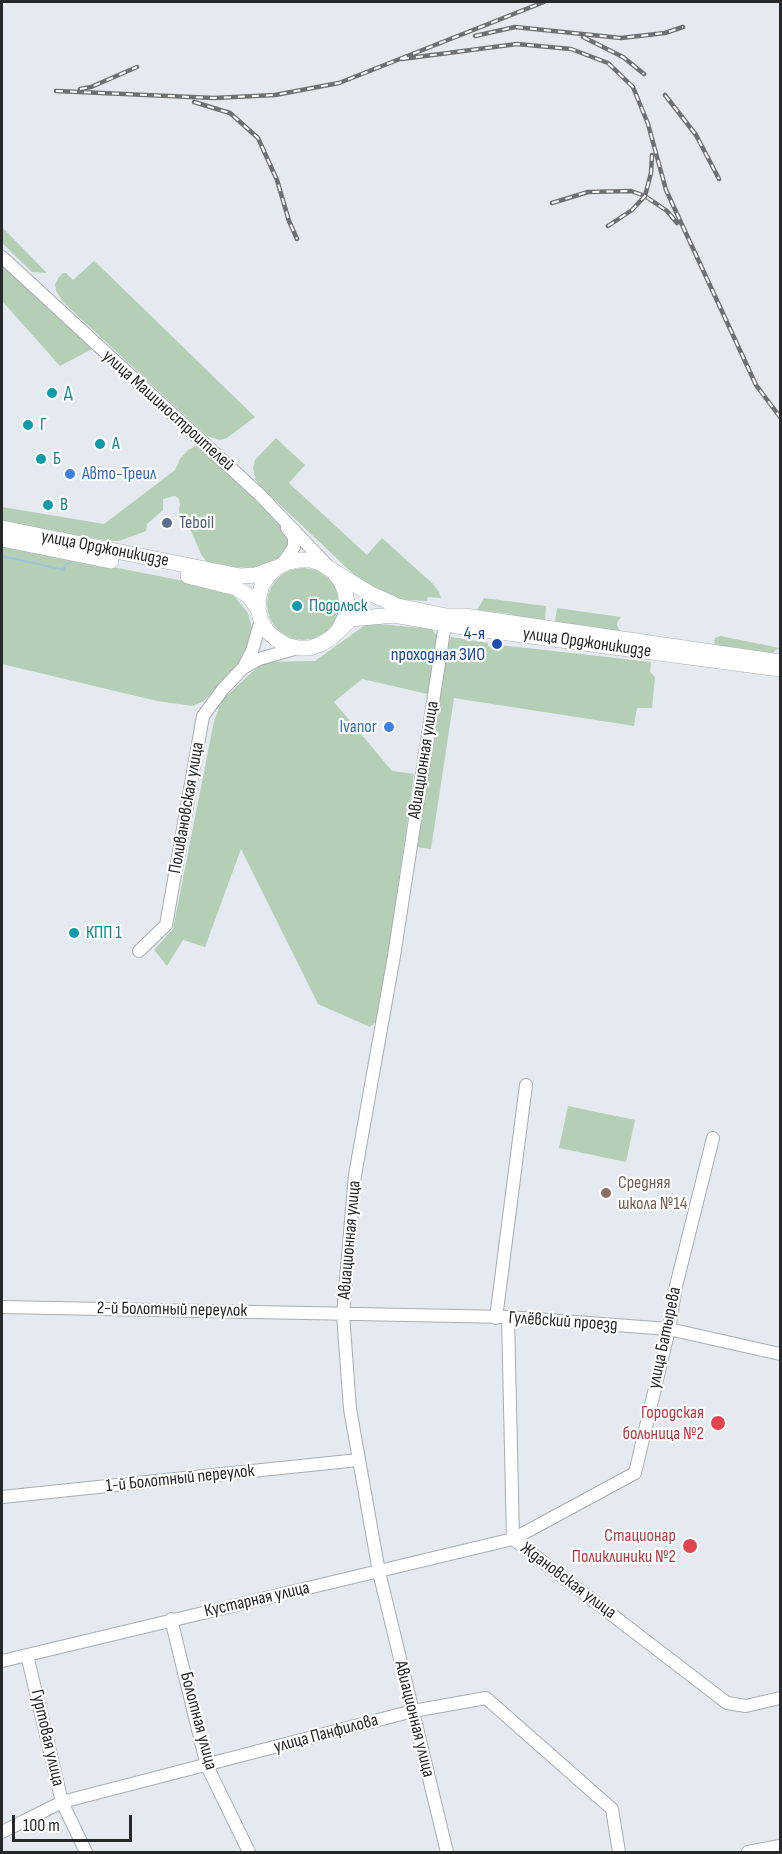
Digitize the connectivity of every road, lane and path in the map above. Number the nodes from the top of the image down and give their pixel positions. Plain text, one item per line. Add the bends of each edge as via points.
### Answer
1 (2, 257) edge
2 (260, 495) junction
3 (2, 528) edge
4 (2, 539) edge
5 (278, 567) junction
6 (331, 570) junction
7 (396, 610) junction
8 (260, 615) junction
9 (445, 624) junction
10 (339, 629) junction
11 (298, 648) junction
12 (780, 662) edge
13 (243, 668) junction
14 (780, 669) edge
15 (139, 951) dead end
16 (526, 1085) dead end
17 (713, 1138) dead end
18 (2, 1307) edge
19 (343, 1314) junction
20 (502, 1318) junction
21 (669, 1329) junction
22 (780, 1354) edge
23 (358, 1460) junction
24 (2, 1497) edge
25 (513, 1539) junction
26 (379, 1572) junction
27 (171, 1620) junction
28 (27, 1655) junction
29 (2, 1661) edge
30 (780, 1698) edge
31 (412, 1712) junction
32 (207, 1766) junction
33 (62, 1802) junction
34 (2, 1832) edge
35 (780, 1846) edge
36 (86, 1852) edge
37 (249, 1852) edge
38 (447, 1852) edge
39 (619, 1852) edge
40 (748, 1852) edge

1 - 2 street, улица Машиностроителей
2 - 5 street via 294,537 294,547
2 - 6 street, улица Машиностроителей
3 - 5 main road, улица Орджоникидзе via 240,576
4 - 8 main road, улица Орджоникидзе via 236,588 249,596
5 - 6 main road via 311,560
5 - 8 main road via 262,585
6 - 7 main road
6 - 10 main road via 340,580 347,604
7 - 9 main road, улица Орджоникидзе
7 - 10 main road via 351,619
7 - 12 main road, улица Орджоникидзе via 464,616
8 - 11 main road via 267,631 276,639
8 - 13 street via 252,651
9 - 14 main road, улица Орджоникидзе
9 - 19 street, Авиационная улица via 394,956 355,1176
10 - 11 main road via 321,644
11 - 13 street
13 - 15 street, Поливановская улица via 203,716 165,925
16 - 20 street, Ждановская улица
17 - 21 street, улица Батырева
18 - 19 street, 2-й Болотный переулок
19 - 20 street, Гулёвский проезд
19 - 23 street, Авиационная улица
20 - 21 street, Гулёвский проезд
20 - 25 street, Ждановская улица
21 - 22 street, Гулёвский проезд
21 - 25 street, улица Батырева via 635,1473
23 - 24 street, 1-й Болотный переулок
23 - 26 street, Авиационная улица
25 - 26 street, Кустарная улица
25 - 30 street, Ждановская улица via 727,1703 746,1706
26 - 27 street, Кустарная улица
26 - 31 street, Авиационная улица
27 - 28 street, Кустарная улица
27 - 32 street, Болотная улица
28 - 29 street, Кустарная улица
28 - 33 street, Гуртовая улица
31 - 32 street, улица Панфилова
31 - 38 street, Авиационная улица
31 - 39 street, улица Панфилова via 486,1698 612,1809
32 - 33 street, улица Панфилова
32 - 37 street, Болотная улица
33 - 34 street, улица Панфилова
33 - 36 street, Гуртовая улица
35 - 40 street

